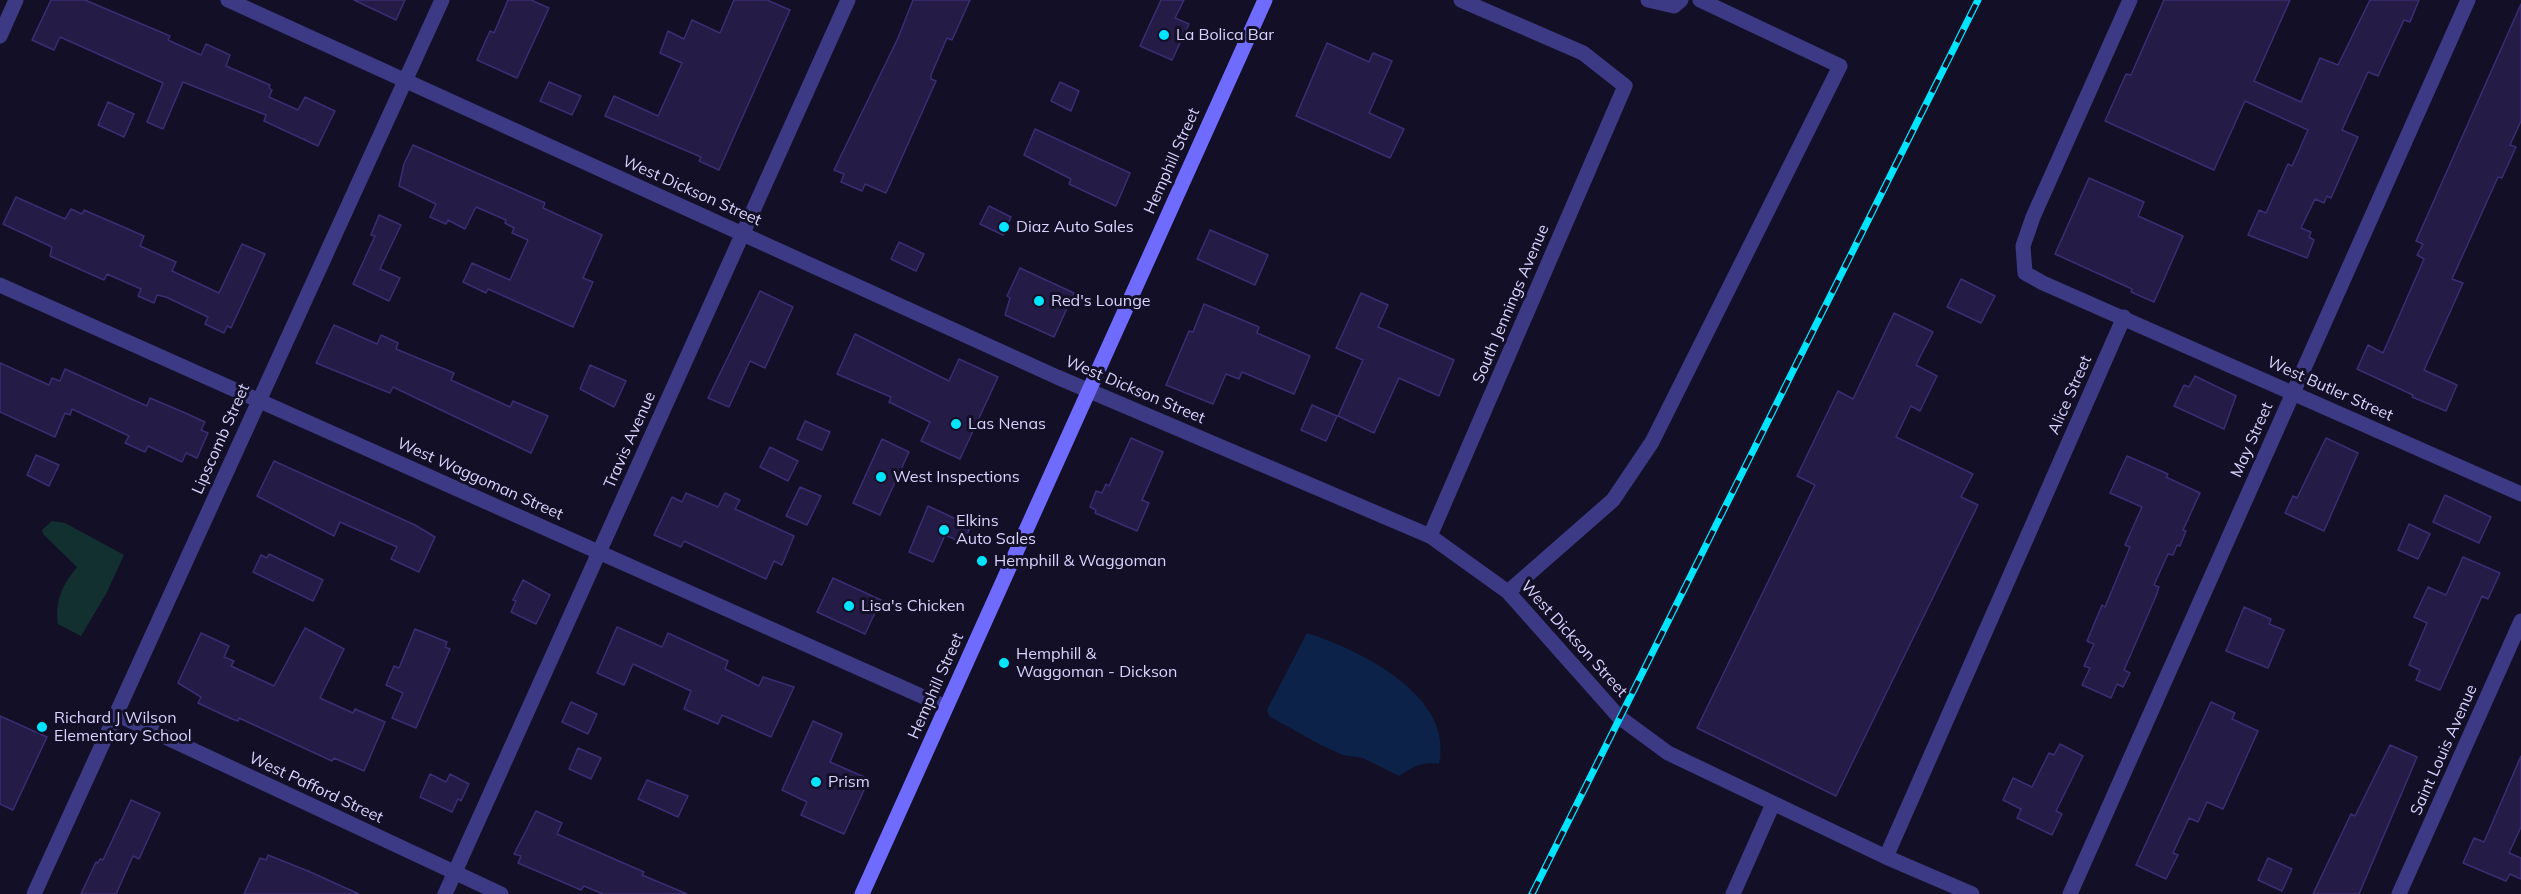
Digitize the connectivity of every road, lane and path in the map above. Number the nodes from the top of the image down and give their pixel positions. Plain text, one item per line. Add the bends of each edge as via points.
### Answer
1 (16, 0) edge
2 (228, 0) edge
3 (442, 0) edge
4 (848, 0) edge
5 (1264, 0) edge
6 (1461, 0) edge
7 (1648, 0) edge
8 (1681, 0) edge
9 (1700, 0) edge
10 (2130, 0) edge
11 (2468, 0) edge
12 (0, 36) edge
13 (405, 81) junction
14 (743, 234) junction
15 (0, 285) edge
16 (2124, 317) junction
17 (1089, 390) junction
18 (2293, 392) junction
19 (259, 400) junction
20 (2521, 494) edge
21 (1430, 536) junction
22 (599, 552) junction
23 (1508, 592) junction
24 (2521, 621) edge
25 (946, 706) junction
26 (116, 714) junction
27 (1773, 804) junction
28 (1886, 857) junction
29 (454, 873) junction
30 (34, 894) edge
31 (445, 894) edge
32 (501, 894) edge
33 (862, 894) edge
34 (1733, 894) edge
35 (1972, 894) edge
36 (2070, 894) edge
37 (2399, 894) edge

1 - 12 street
2 - 13 street, West Dickson Street
3 - 13 street, Lipscomb Street
4 - 14 street, Travis Avenue
5 - 17 main road, Hemphill Street
6 - 21 street, South Jennings Avenue via 1583,53 1625,86
7 - 8 street via 1674,6
9 - 23 street via 1840,66 1652,442 1613,500
10 - 16 street via 2023,246 2025,273
11 - 18 street, May Street
13 - 14 street, West Dickson Street
13 - 19 street, Lipscomb Street
14 - 17 street, West Dickson Street
14 - 22 street, Travis Avenue
15 - 19 street, West Waggoman Street
16 - 18 street, West Butler Street
16 - 28 street, Alice Street
17 - 21 street, West Dickson Street
17 - 25 main road, Hemphill Street
18 - 20 street, West Butler Street
18 - 36 street, May Street
19 - 22 street, West Waggoman Street
19 - 26 street, Lipscomb Street
21 - 23 street, West Dickson Street
22 - 25 street, West Waggoman Street
22 - 29 street, Travis Avenue
23 - 27 street, West Dickson Street via 1619,717 1668,753
24 - 37 street, Saint Louis Avenue
25 - 33 main road, Hemphill Street
26 - 29 street, West Pafford Street
26 - 30 street, Lipscomb Street
27 - 28 street, West Dickson Street
27 - 34 street
28 - 35 street, West Dickson Street
29 - 31 street, Travis Avenue
29 - 32 street, West Pafford Street

